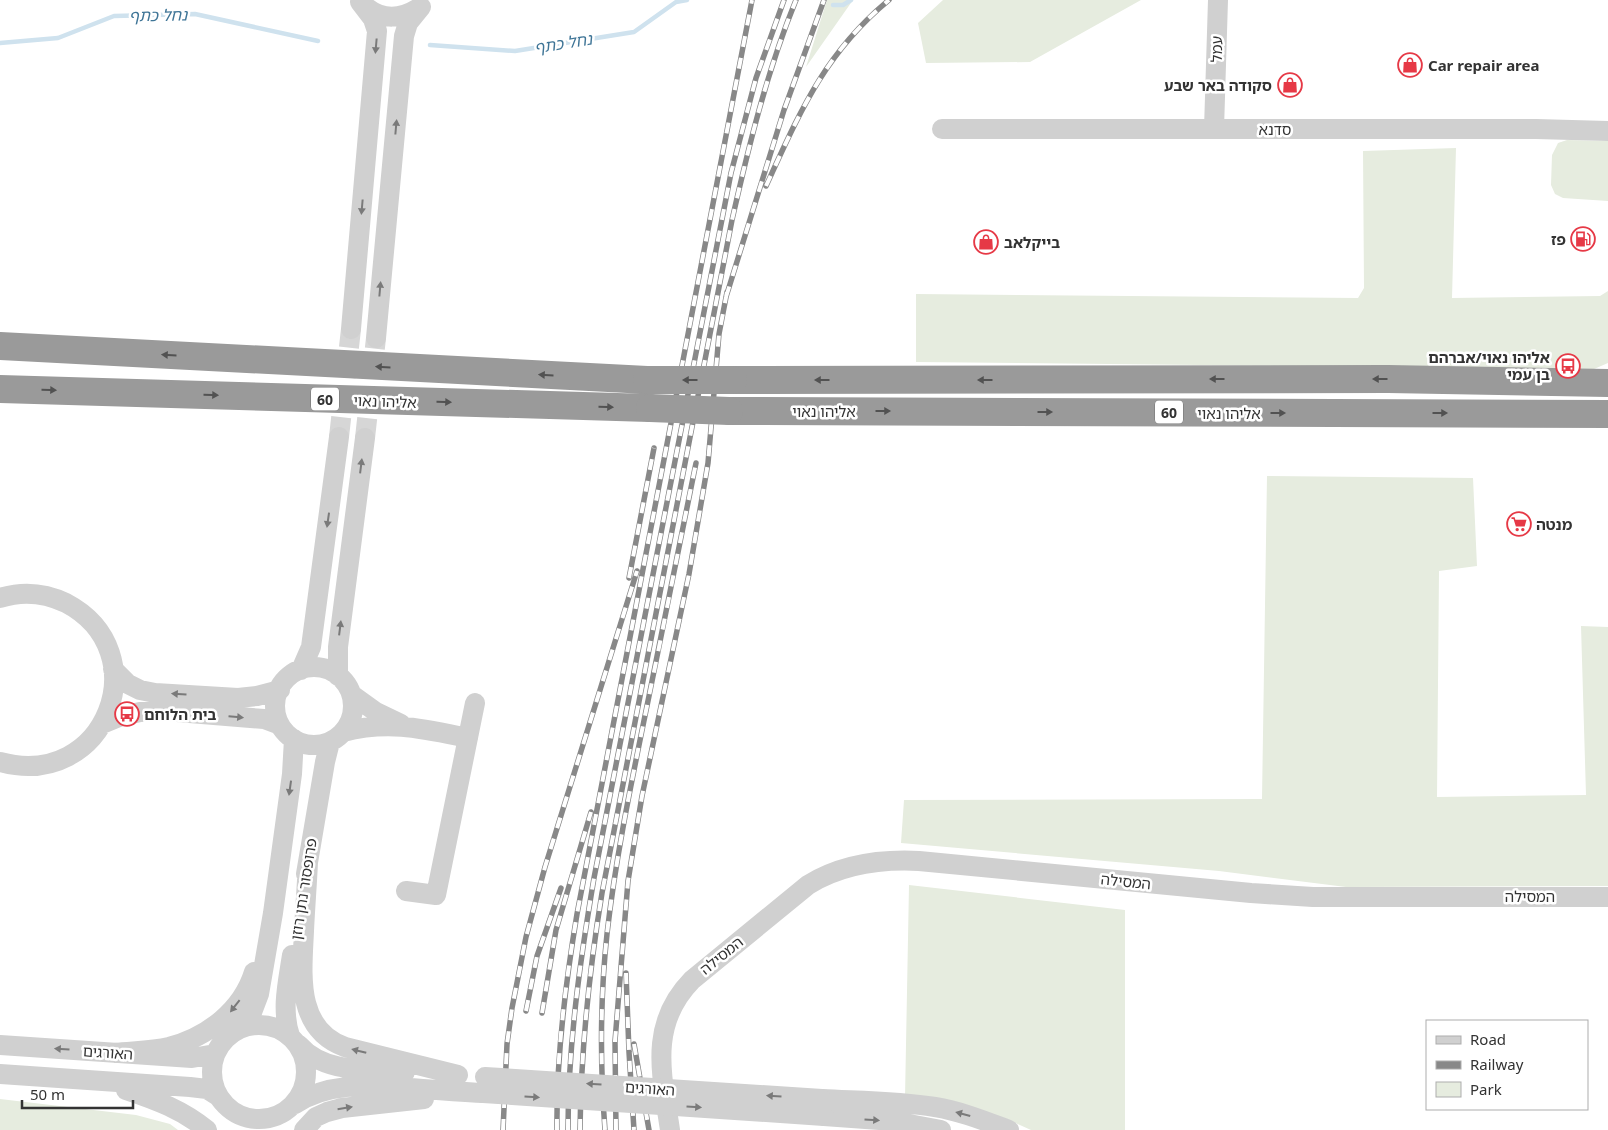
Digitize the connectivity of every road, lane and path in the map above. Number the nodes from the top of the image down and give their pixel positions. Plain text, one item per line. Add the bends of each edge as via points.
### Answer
1 (1218, 0) edge
2 (359, 1) edge
3 (424, 3) edge
4 (942, 129) dead end
5 (1214, 129) junction
6 (1608, 131) edge
7 (352, 329) tunnel mouth
8 (376, 338) tunnel mouth
9 (0, 346) edge
10 (1606, 383) edge
11 (0, 389) edge
12 (1608, 414) edge
13 (339, 437) tunnel mouth
14 (365, 438) tunnel mouth
15 (0, 598) edge
16 (113, 669) junction
17 (301, 670) junction
18 (338, 676) junction
19 (280, 690) junction
20 (351, 694) junction
21 (475, 703) dead end
22 (102, 724) junction
23 (405, 726) junction
24 (287, 732) junction
25 (337, 737) junction
26 (468, 738) junction
27 (0, 762) edge
28 (308, 862) junction
29 (406, 891) dead end
30 (1608, 897) edge
31 (273, 913) junction
32 (242, 1028) junction
33 (293, 1039) junction
34 (0, 1045) edge
35 (115, 1053) junction
36 (215, 1054) junction
37 (0, 1074) edge
38 (458, 1075) junction
39 (80, 1080) junction
40 (481, 1088) junction
41 (218, 1096) junction
42 (823, 1108) junction
43 (286, 1116) edge
44 (248, 1123) edge
45 (207, 1130) edge
46 (304, 1130) edge
47 (670, 1130) edge
48 (941, 1130) edge
49 (1009, 1130) edge

1 - 5 street, עמל
2 - 3 street via 370,11 396,17 410,14
2 -> 7 street via 373,19 377,31
8 -> 3 street via 404,36 408,23
4 - 5 street, סדנא
5 - 6 street, סדנא
10 -> 9 highway, אליהו נאוי / 60, bridge via 1388,379 647,380
11 -> 12 highway, אליהו נאוי / 60, bridge via 729,411
13 -> 17 street via 311,646
18 -> 14 street via 338,647
15 - 16 street via 35,594 73,607 101,635
19 -> 16 street via 238,698 155,693 128,684
16 - 22 street via 112,697
17 - 18 street via 320,668
17 - 19 street via 288,678
18 - 20 street
19 - 24 street via 276,707
20 - 23 street via 376,712
20 - 25 street via 352,717
21 - 26 street
22 -> 24 street via 119,716 165,711 264,719
22 - 27 street via 84,746 59,760 31,766
23 - 25 street via 367,727
23 - 26 street
24 - 25 street via 312,745
24 -> 31 street, פרופסור נתן רוזן via 292,774
25 - 28 street, פרופסור נתן רוזן via 325,762
26 - 29 street via 436,895
28 - 33 street, פרופסור נתן רוזן via 285,997 287,1027
38 -> 28 street via 345,1047 328,1039 316,1025 305,999 302,979
30 - 47 street, המסילה via 1312,897 919,861 873,862 839,870 808,885 685,986 670,1010 662,1038 662,1073
31 - 32 street, פרופסור נתן רוזן via 259,994
31 -> 35 street via 252,980 222,1021 189,1040 167,1047
32 - 33 street via 263,1025 277,1028
32 - 36 street via 228,1036
33 - 38 street, האורגים via 312,1057 332,1066
33 - 43 street via 303,1055 307,1076 303,1091
35 -> 34 street, האורגים
35 - 36 street, האורגים via 192,1058
36 - 41 street via 212,1075
37 - 39 street, האורגים
38 - 40 street, האורגים
39 - 41 street, האורגים via 190,1087 207,1089
39 - 45 street via 124,1089 168,1105 193,1118
40 - 42 street, האורגים, bridge
40 - 43 street, האורגים via 348,1086 323,1091
46 -> 40 street via 316,1118 342,1108
41 - 44 street
42 -> 48 street, האורגים
49 -> 42 street, האורגים via 937,1107 899,1102
43 - 44 street

